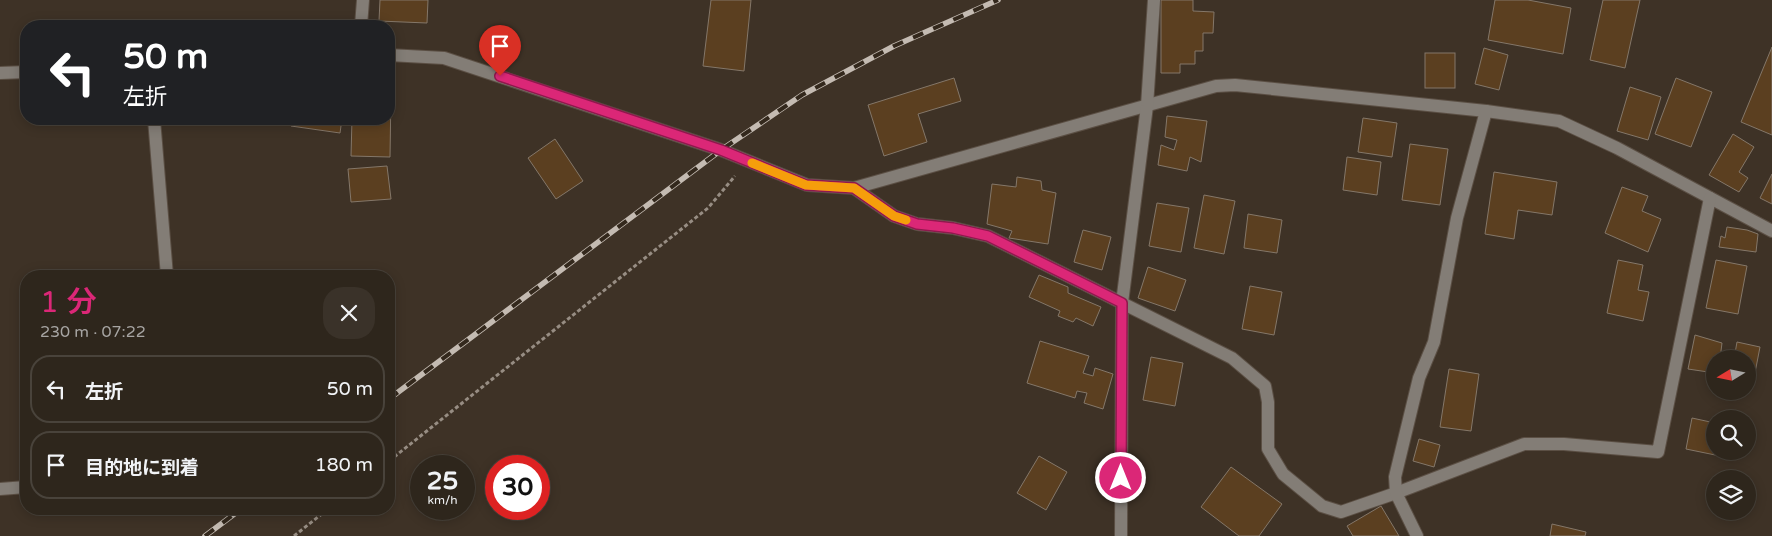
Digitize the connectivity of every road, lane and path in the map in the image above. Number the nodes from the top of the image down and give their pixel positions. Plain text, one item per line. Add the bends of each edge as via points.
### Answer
1 (363, 0) edge
2 (1154, 0) edge
3 (361, 20) edge
4 (395, 54) edge
5 (20, 72) edge
6 (0, 73) edge
7 (1147, 106) junction
8 (1486, 110) junction
9 (154, 125) edge
10 (748, 161) junction
11 (854, 188) junction
12 (1710, 198) junction
13 (1772, 231) edge
14 (167, 270) edge
15 (1122, 303) junction
16 (395, 456) edge
17 (20, 487) edge
18 (0, 488) edge
19 (1396, 493) junction
20 (320, 515) edge
21 (294, 536) edge
22 (1121, 536) edge
23 (1416, 536) edge

1 - 3 street
2 - 7 street
4 - 10 street via 444,58
5 - 6 street
7 - 8 street via 1216,86 1235,85
7 - 11 street
7 - 15 street
8 - 12 street via 1559,121
8 - 19 street via 1457,218 1434,342 1419,378 1395,477
9 - 14 street
10 - 11 street via 806,185
10 - 16 path via 708,208
11 - 15 street via 894,216 917,224 988,236
12 - 13 street
12 - 19 street via 1658,452 1524,444
15 - 19 street via 1232,358 1265,386 1268,449 1283,474 1322,506 1340,512
15 - 22 street
17 - 18 street
19 - 23 street
20 - 21 path

